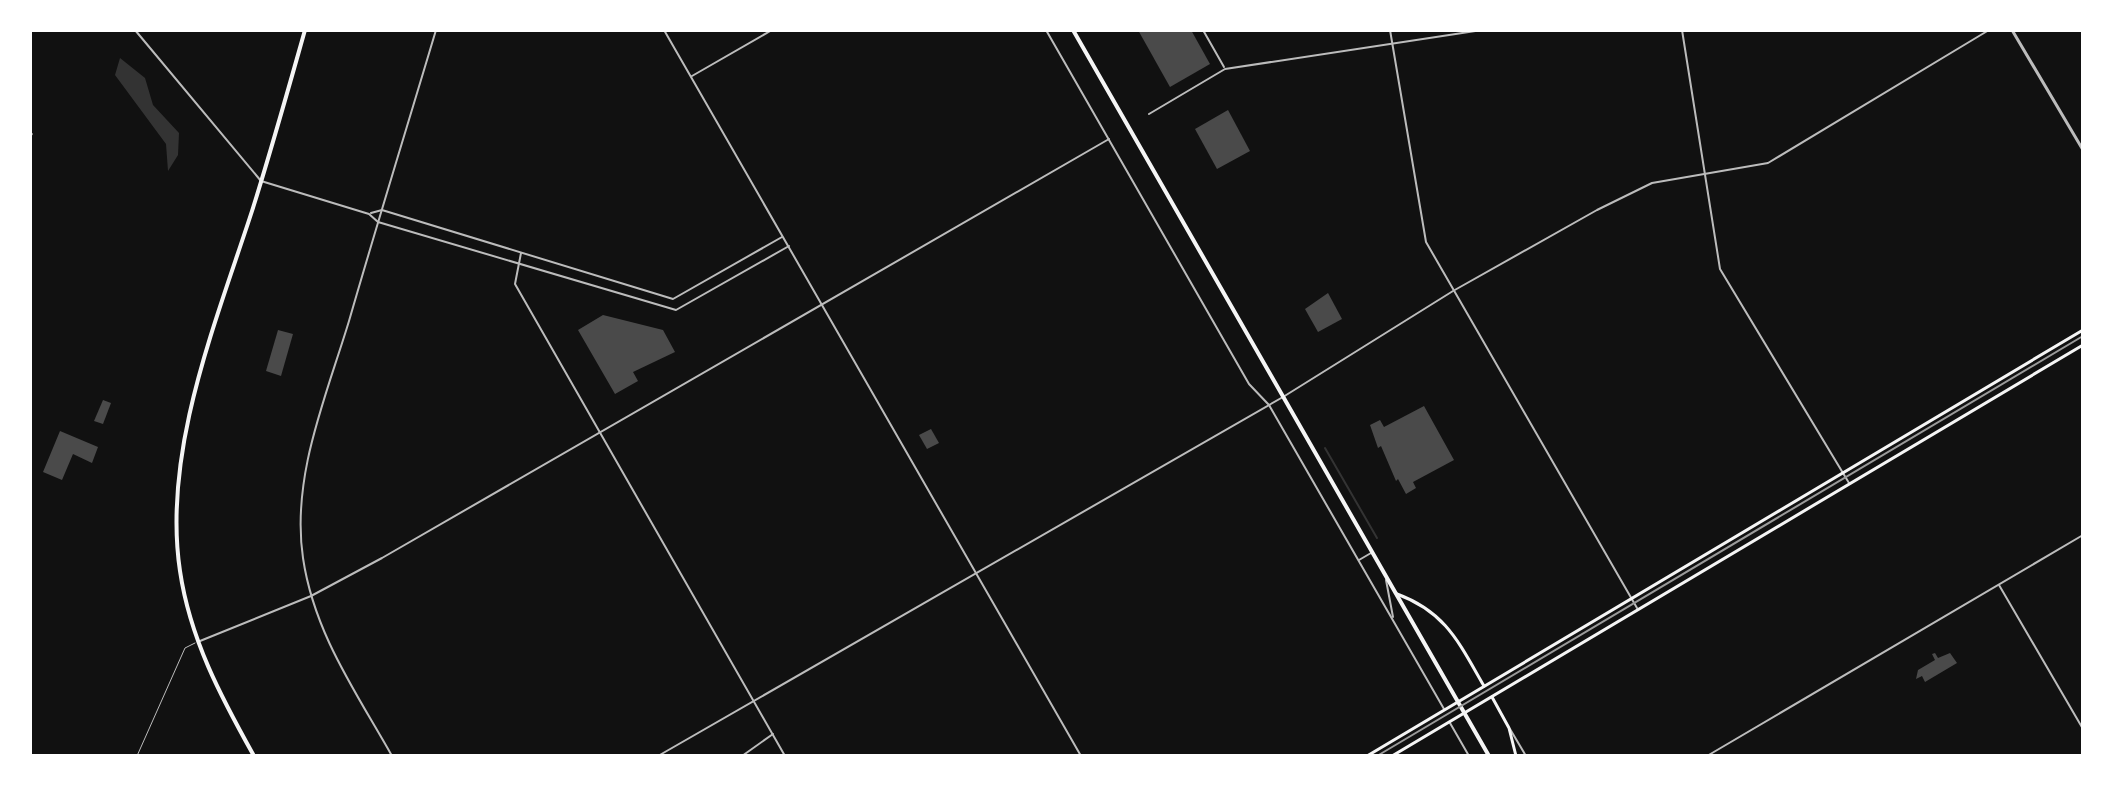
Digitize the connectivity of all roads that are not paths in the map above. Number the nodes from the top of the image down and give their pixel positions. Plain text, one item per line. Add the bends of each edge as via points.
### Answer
1 (135, 30) edge
2 (305, 30) edge
3 (436, 30) edge
4 (664, 30) edge
5 (772, 30) edge
6 (1046, 30) edge
7 (1073, 30) edge
8 (1203, 30) edge
9 (1390, 30) edge
10 (1482, 30) edge
11 (1682, 30) edge
12 (1989, 30) edge
13 (2012, 30) edge
14 (1392, 43) junction
15 (1225, 69) junction
16 (691, 77) junction
17 (1149, 114) dead end
18 (1109, 139) junction
19 (2083, 150) edge
20 (1703, 173) junction
21 (261, 181) junction
22 (382, 210) junction
23 (369, 214) junction
24 (378, 222) junction
25 (783, 236) junction
26 (789, 246) junction
27 (521, 253) junction
28 (518, 264) junction
29 (732, 265) junction
30 (738, 275) junction
31 (1453, 291) junction
32 (822, 305) junction
33 (2083, 330) edge
34 (2083, 345) edge
35 (1283, 397) junction
36 (1269, 405) junction
37 (600, 432) junction
38 (1843, 473) junction
39 (1850, 484) junction
40 (2083, 535) edge
41 (1372, 552) junction
42 (1358, 560) junction
43 (976, 573) junction
44 (1385, 575) junction
45 (1999, 584) junction
46 (1397, 594) junction
47 (311, 596) junction
48 (1630, 599) junction
49 (1638, 609) junction
50 (1393, 623) junction
51 (1577, 631) junction
52 (197, 642) junction
53 (1583, 642) junction
54 (1484, 686) junction
55 (1491, 697) junction
56 (754, 701) junction
57 (1458, 702) junction
58 (1445, 710) junction
59 (1465, 713) junction
60 (1450, 722) junction
61 (1509, 728) junction
62 (2083, 729) edge
63 (773, 734) junction
64 (1717, 750) junction
65 (137, 756) edge
66 (254, 756) edge
67 (392, 756) edge
68 (658, 756) edge
69 (742, 756) edge
70 (785, 756) edge
71 (1081, 756) edge
72 (1367, 756) edge
73 (1392, 756) edge
74 (1469, 756) edge
75 (1489, 756) edge
76 (1516, 756) edge
77 (1526, 756) edge
78 (1707, 756) edge
79 (1721, 756) edge

1 - 21 street
2 - 21 main road
3 - 22 street
4 - 16 street
5 - 16 street
6 - 18 street
7 - 35 main road
8 - 15 street
9 - 14 street
10 - 14 street
11 - 20 street
12 - 20 street via 1768,163
13 - 19 street
14 - 15 street
14 - 31 street via 1426,242
15 - 17 street
16 - 25 street
18 - 32 street
18 - 36 street via 1249,384
20 - 31 street via 1652,183
20 - 38 street via 1720,269
21 - 23 street
21 - 52 main road via 180,463 177,549
22 - 23 street
22 - 24 street
22 - 27 street
23 - 24 street
24 - 28 street
24 - 47 street via 306,467 300,533
25 - 26 street
25 - 29 street
26 - 30 street
26 - 32 street
27 - 28 street
27 - 29 street via 673,299
28 - 30 street via 676,310
28 - 37 street via 515,284
29 - 30 street
31 - 35 street
31 - 48 street
32 - 37 street
32 - 43 street
33 - 38 main road
34 - 39 main road
35 - 36 street
35 - 41 main road
36 - 42 street
36 - 43 street
37 - 47 street
37 - 56 street
38 - 39 street
38 - 48 main road
39 - 49 main road
40 - 45 street
41 - 42 street
41 - 44 main road
42 - 50 street
43 - 56 street
43 - 71 street
44 - 46 main road
44 - 50 street
45 - 62 street
45 - 64 street
46 - 54 main road via 1432,610
46 - 57 main road
47 - 52 street
47 - 67 street via 332,652
48 - 49 street
48 - 51 main road
49 - 53 main road
50 - 58 street
51 - 53 main road
51 - 54 main road
52 - 65 lane via 185,648
52 - 66 main road
53 - 55 main road
54 - 57 main road
55 - 59 main road
55 - 61 main road
56 - 63 street
56 - 68 street
57 - 58 main road
57 - 59 main road
58 - 72 main road
59 - 60 main road
59 - 75 main road
60 - 73 main road
60 - 74 street
61 - 76 main road
61 - 77 street
63 - 69 street
63 - 70 street
64 - 78 street
64 - 79 street

